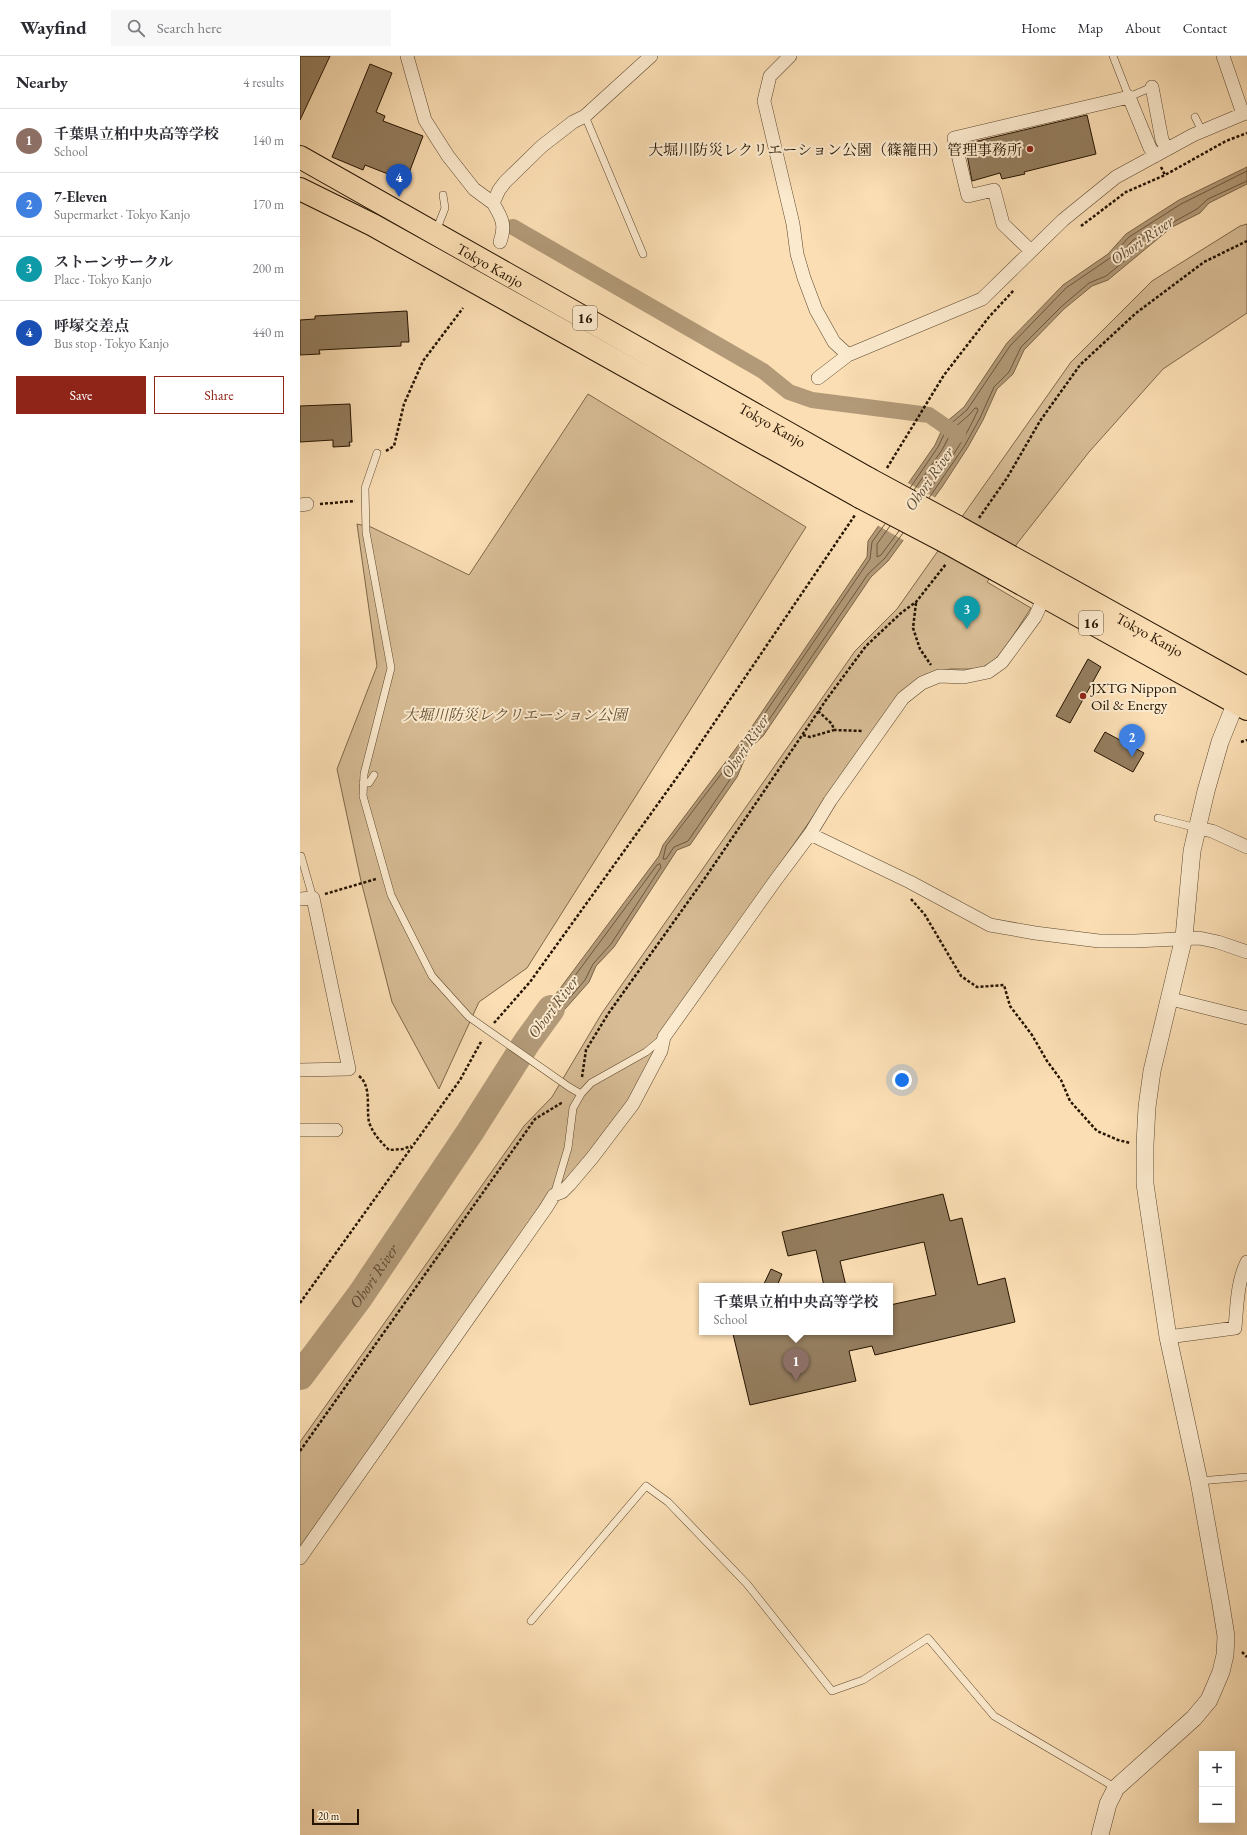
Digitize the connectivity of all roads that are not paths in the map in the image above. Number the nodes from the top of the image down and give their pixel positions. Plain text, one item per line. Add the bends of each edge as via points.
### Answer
1 (407, 56) edge
2 (651, 56) edge
3 (790, 56) edge
4 (1113, 56) edge
5 (1223, 56) edge
6 (1152, 87) joint
7 (1129, 98) junction
8 (1245, 113) edge
9 (585, 116) junction
10 (1195, 117) dead end
11 (1202, 131) junction
12 (1167, 149) junction
13 (1155, 156) junction
14 (300, 158) edge
15 (300, 189) edge
16 (443, 195) dead end
17 (493, 203) junction
18 (435, 233) junction
19 (500, 242) dead end
20 (1031, 252) junction
21 (643, 254) dead end
22 (848, 355) junction
23 (818, 378) dead end
24 (378, 453) road end
25 (861, 497) junction
26 (950, 544) junction
27 (1044, 597) junction
28 (1244, 694) edge
29 (374, 775) dead end
30 (363, 783) junction
31 (1158, 818) dead end
32 (1197, 828) junction
33 (810, 834) junction
34 (1247, 846) edge
35 (301, 856) dead end
36 (313, 898) junction
37 (300, 899) edge
38 (1184, 937) junction
39 (1247, 952) edge
40 (1171, 999) junction
41 (1247, 1018) edge
42 (664, 1037) junction
43 (300, 1070) edge
44 (579, 1092) junction
45 (300, 1130) edge
46 (336, 1130) dead end
47 (554, 1195) junction
48 (1247, 1262) edge
49 (1168, 1337) junction
50 (1247, 1477) edge
51 (1198, 1481) junction
52 (300, 1558) edge
53 (531, 1621) dead end
54 (1116, 1788) junction
55 (1100, 1835) edge

1 - 17 street via 426,120 448,156 474,189
2 - 9 street
3 - 22 street via 770,76 764,101 804,278 816,310 834,342
4 - 7 lane
5 - 8 street via 1224,74
6 - 7 lane
6 - 12 street via 1162,140
7 - 13 street
7 - 20 street via 954,138 968,196 994,190 1003,224
8 - 11 street
9 - 17 street via 542,146 505,182
9 - 21 lane
10 - 11 lane
11 - 12 street
12 - 13 street
13 - 20 street via 1116,176 1063,220
14 - 18 highway, Tokyo Kanjo / 16
15 - 25 highway, Tokyo Kanjo / 16 via 387,233
16 - 18 lane via 446,208
17 - 19 street via 501,217 504,230
18 - 25 highway, Tokyo Kanjo / 16
20 - 22 street via 982,299
22 - 23 street
24 - 30 lane via 365,488 366,532 391,668
25 - 26 highway, Tokyo Kanjo / 16, bridge
26 - 27 highway, Tokyo Kanjo / 16
26 - 28 highway, Tokyo Kanjo / 16
27 - 28 highway, Tokyo Kanjo / 16
27 - 33 street via 1035,617 1002,662 988,672 964,677 939,676 922,683 902,698
28 - 32 street via 1222,736
29 - 30 lane via 369,783
30 - 44 lane via 363,796 391,895 432,976 469,1017
31 - 32 lane
32 - 34 street via 1212,831
32 - 38 street via 1192,851
33 - 38 street via 910,882 990,925 1099,940 1135,942
33 - 42 street
35 - 36 lane
36 - 37 street
36 - 43 street via 349,1069
38 - 39 street via 1218,942
38 - 40 street
40 - 41 street
40 - 49 street via 1152,1072 1145,1144 1145,1184
42 - 44 lane via 646,1052
42 - 47 street via 661,1051 633,1104 570,1184 562,1192
44 - 47 lane via 573,1108 568,1148
45 - 46 street
47 - 52 street
48 - 49 street via 1238,1297 1236,1328
49 - 51 street
50 - 51 lane
51 - 54 street via 1226,1636 1221,1672 1210,1700 1194,1718
53 - 54 lane via 646,1486 668,1502 747,1584 832,1691 863,1680 928,1638 994,1716
54 - 55 street via 1108,1804

